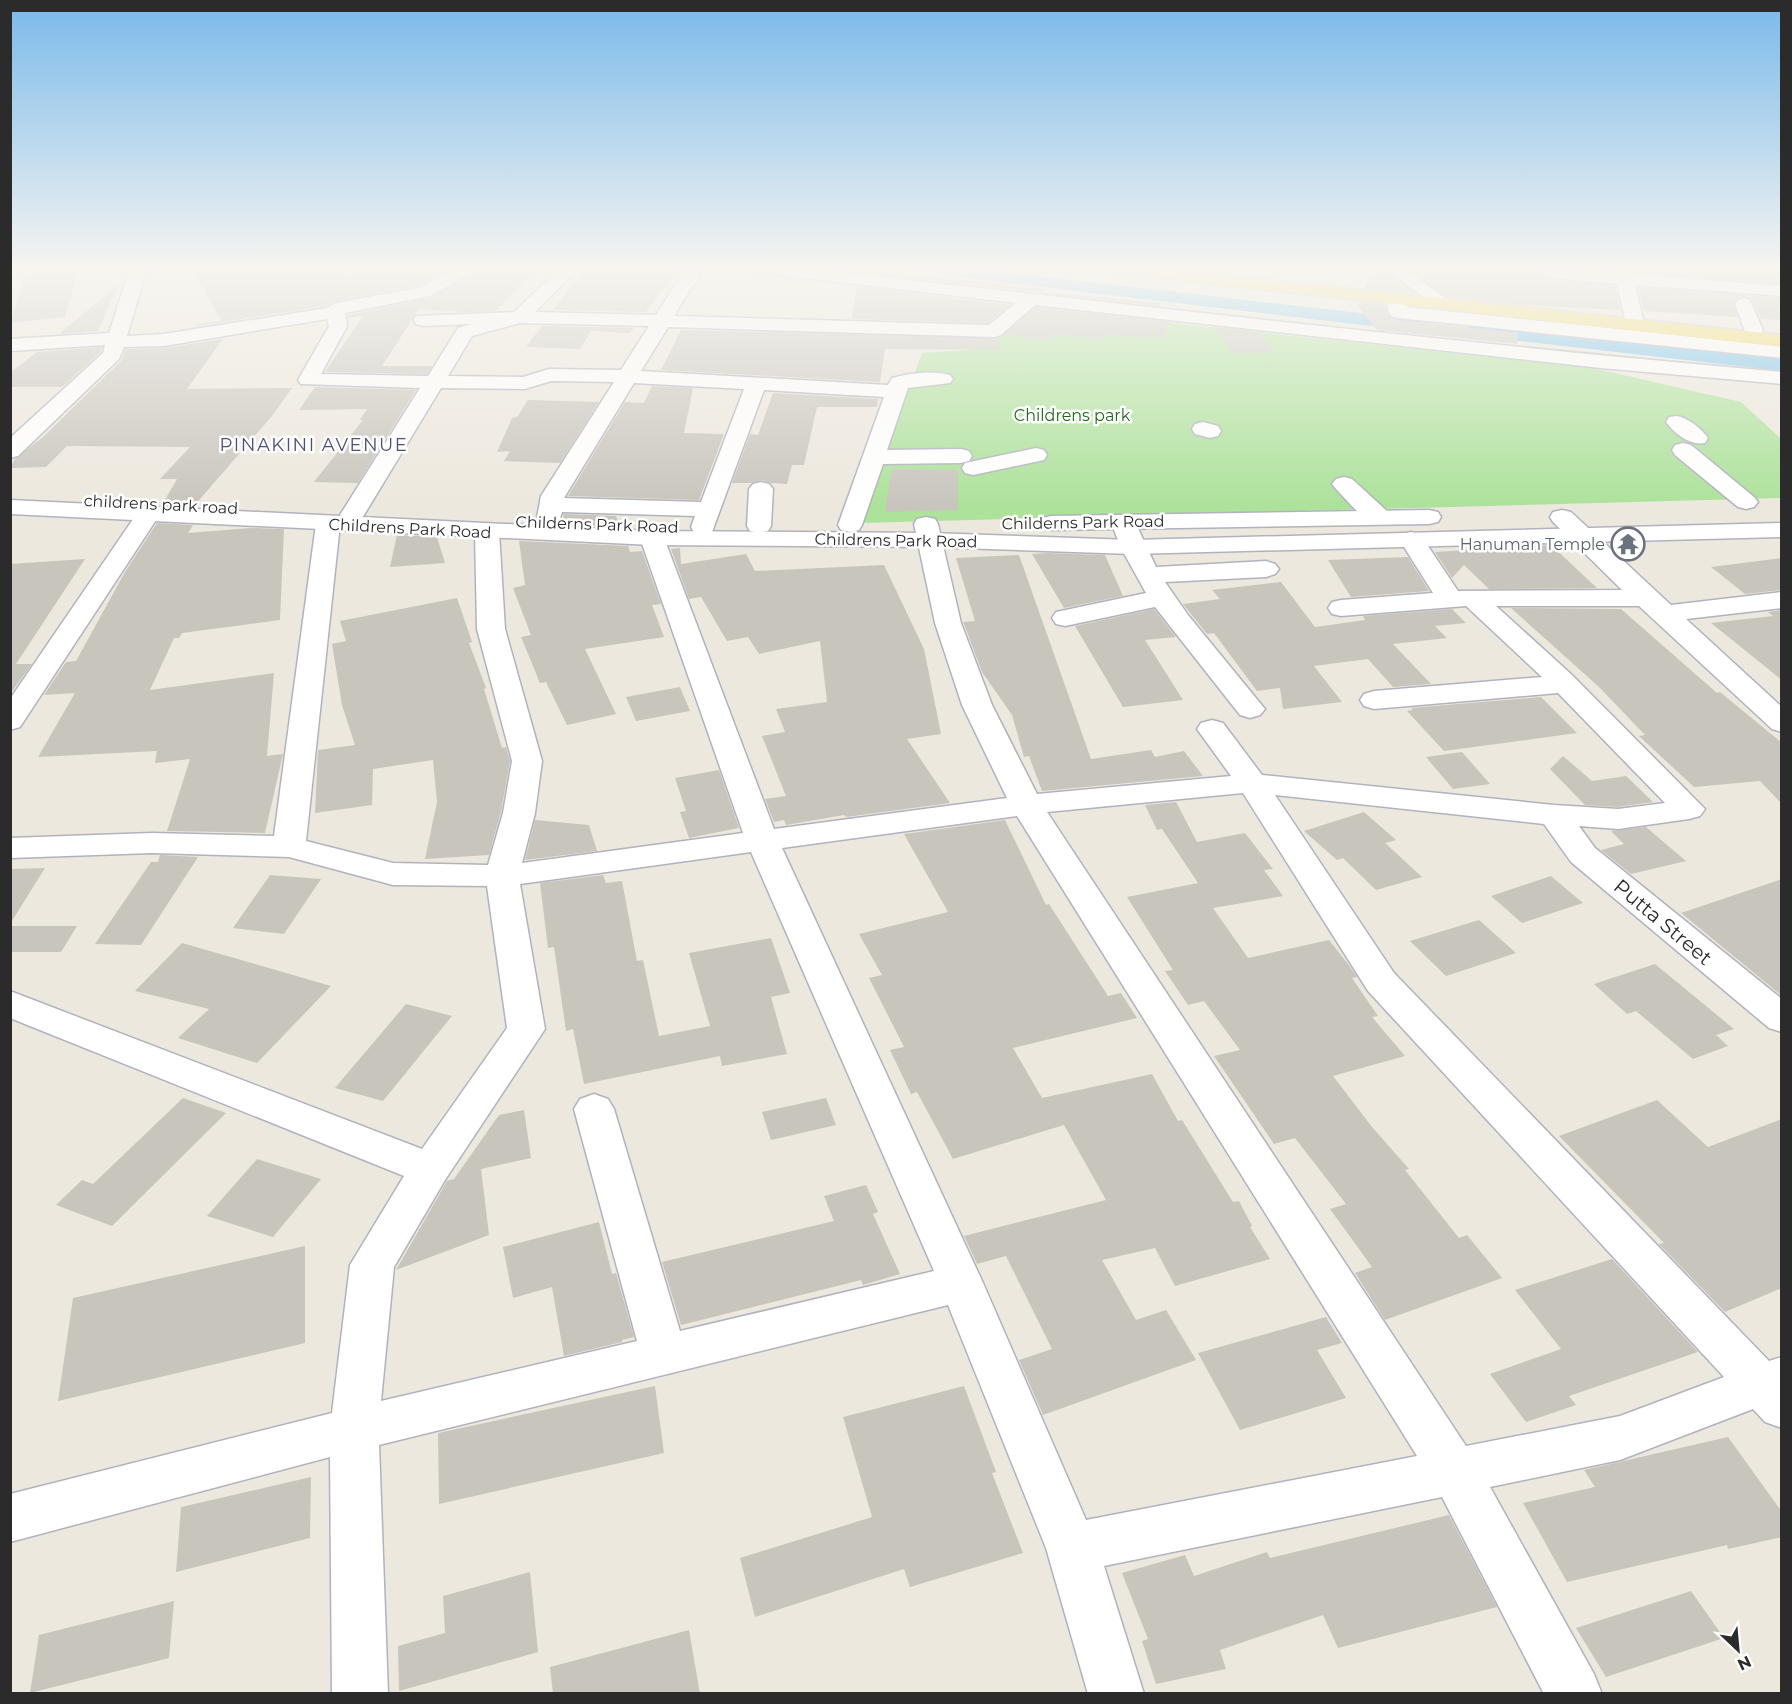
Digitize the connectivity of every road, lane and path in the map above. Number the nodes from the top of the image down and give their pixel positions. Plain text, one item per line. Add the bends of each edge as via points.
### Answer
1 (114, 348) edge
2 (326, 348) edge
3 (456, 348) edge
4 (644, 348) edge
5 (1465, 348) edge
6 (1739, 348) edge
7 (1782, 352) edge
8 (626, 376) junction
9 (943, 379) dead end
10 (1781, 379) edge
11 (435, 382) junction
12 (756, 385) junction
13 (896, 392) junction
14 (1677, 422) dead end
15 (10, 451) edge
16 (1036, 455) dead end
17 (874, 457) junction
18 (1344, 484) dead end
19 (762, 489) dead end
20 (10, 495) edge
21 (1746, 501) dead end
22 (10, 507) edge
23 (212, 513) junction
24 (148, 514) junction
25 (549, 514) junction
26 (1782, 514) edge
27 (331, 517) junction
28 (1379, 517) junction
29 (1563, 517) junction
30 (706, 518) junction
31 (1123, 522) junction
32 (850, 525) junction
33 (759, 526) junction
34 (1782, 530) edge
35 (487, 532) junction
36 (928, 532) junction
37 (1582, 535) junction
38 (652, 538) junction
39 (1410, 539) junction
40 (1132, 547) junction
41 (1266, 569) dead end
42 (1148, 575) junction
43 (1163, 597) junction
44 (1462, 599) junction
45 (1782, 600) edge
46 (1655, 606) junction
47 (1341, 608) dead end
48 (1065, 618) dead end
49 (1565, 684) junction
50 (1374, 700) dead end
51 (1250, 709) dead end
52 (10, 721) edge
53 (1782, 723) edge
54 (1212, 729) dead end
55 (1252, 783) junction
56 (1026, 804) junction
57 (1554, 816) junction
58 (762, 840) junction
59 (290, 847) junction
60 (10, 848) edge
61 (502, 876) junction
62 (10, 1004) edge
63 (1782, 1018) edge
64 (594, 1109) dead end
65 (430, 1169) junction
66 (961, 1283) junction
67 (664, 1354) junction
68 (1775, 1389) edge
69 (354, 1430) junction
70 (1455, 1472) junction
71 (10, 1518) edge
72 (1072, 1548) junction
73 (360, 1694) edge
74 (1116, 1694) edge
75 (1574, 1694) edge

1 - 15 street via 112,355
2 - 11 street via 308,380
3 - 11 street
4 - 8 street
5 - 10 street
6 - 7 street
8 - 11 street via 549,375 525,383
8 - 12 street
8 - 25 street via 553,496
9 - 13 street via 899,382
11 - 27 street
12 - 13 street
12 - 30 street
13 - 17 street
14 - 21 street via 1690,444
16 - 17 street via 967,462
17 - 32 street
18 - 28 street
19 - 33 street
20 - 23 street, childrens park road
22 - 24 street, Childrens Park Road
23 - 24 street, Childrens Park Road
23 - 27 street, Childrens Park Road
24 - 52 street
25 - 27 street, Childerns Park Road
25 - 30 street, Childerns Park Road via 648,527
26 - 29 street, Childerns Park Road
27 - 35 street, Childrens Park Road
27 - 59 street
28 - 29 street, Childerns Park Road
28 - 31 street, Childerns Park Road
29 - 37 street
30 - 33 street, Childerns Park Road
31 - 36 street, Childerns Park Road
31 - 40 street
32 - 33 street, Childerns Park Road
32 - 36 street, Childerns Park Road
34 - 37 street, Childrens Park Road
35 - 38 street, Childrens Park Road
35 - 61 street via 491,629 527,761 519,813
36 - 38 street, Childrens Park Road
36 - 40 street, Childrens Park Road
36 - 56 street via 948,622 977,705
37 - 39 street, Childrens Park Road
37 - 46 street
38 - 58 street
39 - 40 street, Childrens Park Road
39 - 44 street
40 - 42 street
41 - 42 street
42 - 43 street
43 - 48 street
43 - 51 street
44 - 46 street
44 - 47 street
44 - 49 street
45 - 46 street
46 - 53 street
49 - 50 street
49 - 57 street via 1689,809 1618,819
54 - 55 street
55 - 56 street
55 - 57 street
55 - 68 street via 1382,982
56 - 58 street
56 - 70 street
57 - 63 street, Putta Street via 1583,855
58 - 61 street
58 - 66 street
59 - 60 street via 152,843
59 - 61 street via 393,874
61 - 65 street via 526,1029
62 - 65 street
64 - 67 street
65 - 69 street via 372,1265
66 - 67 street
66 - 72 street
67 - 69 street
68 - 70 street via 1620,1438
69 - 71 street
69 - 73 street
70 - 72 street
70 - 75 street
72 - 74 street

